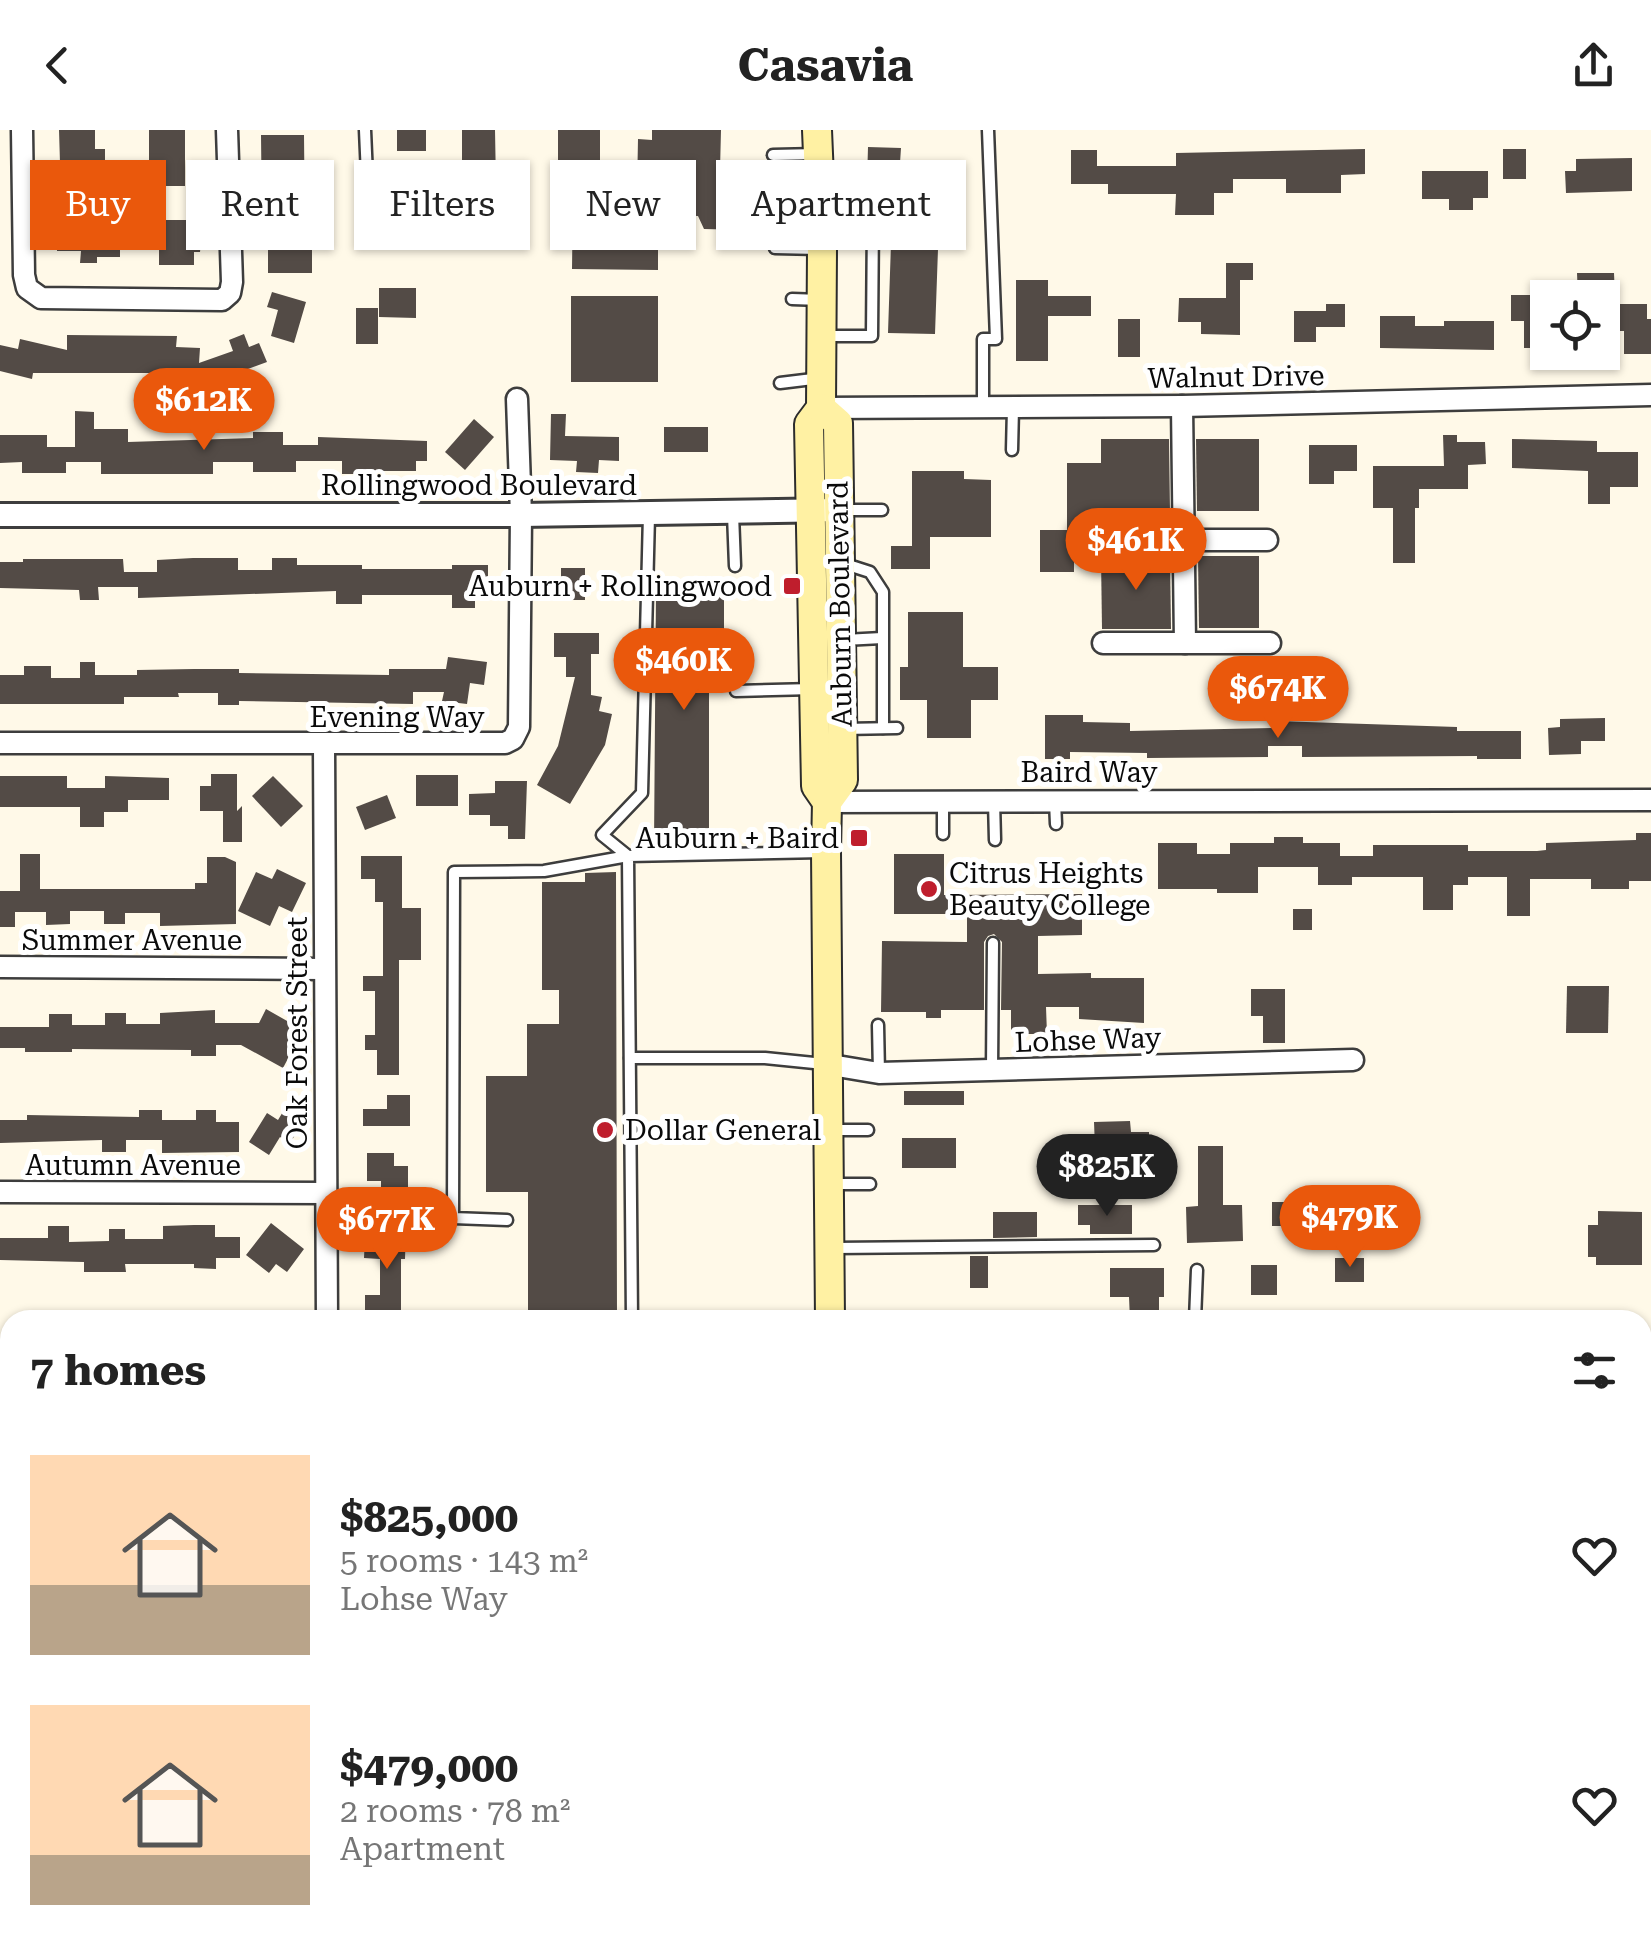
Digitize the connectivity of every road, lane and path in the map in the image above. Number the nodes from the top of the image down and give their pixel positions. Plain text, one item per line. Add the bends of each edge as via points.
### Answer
1 (22, 130) edge
2 (226, 130) edge
3 (365, 130) edge
4 (988, 130) edge
5 (818, 142) edge
6 (773, 154) dead end
7 (366, 160) edge
8 (822, 250) edge
9 (872, 250) edge
10 (792, 299) dead end
11 (822, 300) junction
12 (822, 336) junction
13 (822, 378) junction
14 (780, 382) dead end
15 (1651, 395) edge
16 (517, 399) dead end
17 (1182, 406) junction
18 (822, 408) junction
19 (983, 408) junction
20 (1014, 408) junction
21 (1012, 450) dead end
22 (882, 510) dead end
23 (824, 511) junction
24 (648, 514) junction
25 (733, 514) junction
26 (0, 516) edge
27 (521, 516) junction
28 (1101, 540) dead end
29 (1183, 540) junction
30 (1267, 540) dead end
31 (840, 562) junction
32 (735, 566) dead end
33 (882, 638) junction
34 (842, 640) junction
35 (1103, 643) dead end
36 (1185, 643) junction
37 (1270, 643) dead end
38 (814, 689) junction
39 (736, 691) dead end
40 (842, 728) junction
41 (883, 728) junction
42 (897, 728) dead end
43 (0, 743) edge
44 (324, 745) junction
45 (994, 800) junction
46 (1055, 800) junction
47 (1651, 800) edge
48 (827, 802) junction
49 (943, 802) junction
50 (1056, 824) dead end
51 (943, 834) dead end
52 (995, 840) dead end
53 (826, 852) junction
54 (628, 856) junction
55 (993, 943) dead end
56 (0, 967) edge
57 (324, 969) junction
58 (878, 1025) dead end
59 (630, 1058) junction
60 (1354, 1060) dead end
61 (825, 1064) junction
62 (992, 1070) junction
63 (879, 1074) junction
64 (826, 1130) junction
65 (868, 1130) dead end
66 (826, 1184) junction
67 (870, 1184) dead end
68 (0, 1192) edge
69 (326, 1193) junction
70 (507, 1220) dead end
71 (1154, 1245) dead end
72 (828, 1248) junction
73 (1197, 1270) dead end
74 (326, 1310) edge
75 (632, 1310) edge
76 (830, 1310) edge
77 (1195, 1310) edge

1 - 2 street via 27,288 41,298 222,300 232,282
3 - 7 lane
4 - 19 lane via 996,339 983,339
5 - 6 lane
8 - 11 main road, Auburn Boulevard
9 - 12 lane via 872,336
10 - 11 lane
11 - 12 main road, Auburn Boulevard
12 - 13 main road, Auburn Boulevard
13 - 14 lane
13 - 18 main road, Auburn Boulevard
15 - 17 street, Walnut Drive
16 - 27 street, Evening Way
17 - 20 street, Walnut Drive via 1059,415
17 - 29 street
18 - 19 street, Walnut Drive
18 - 23 main road, Auburn Boulevard via 809,424
19 - 20 street, Walnut Drive
20 - 21 lane
22 - 23 lane
23 - 25 street, Rollingwood Boulevard
23 - 31 main road, Auburn Boulevard
23 - 38 main road, Auburn Boulevard
24 - 25 street, Rollingwood Boulevard
24 - 27 street, Rollingwood Boulevard
24 - 54 lane via 642,793 602,835
25 - 32 lane
26 - 27 street, Rollingwood Boulevard
27 - 44 street, Evening Way via 513,739
28 - 29 street
29 - 30 street
29 - 36 street
31 - 33 lane via 870,572 883,592
31 - 34 main road, Auburn Boulevard
33 - 34 lane
33 - 41 lane
34 - 40 main road, Auburn Boulevard
35 - 36 street
36 - 37 street
38 - 39 lane
38 - 48 main road, Auburn Boulevard via 816,786
40 - 41 lane
40 - 48 main road, Auburn Boulevard via 843,780
41 - 42 lane
43 - 44 street, Evening Way
44 - 57 street, Oak Forest Street
45 - 46 street, Baird Way
45 - 49 street, Baird Way
45 - 52 lane
46 - 47 street, Baird Way via 1107,808
46 - 50 lane
48 - 49 street, Baird Way
48 - 53 main road, Auburn Boulevard
49 - 51 lane
53 - 54 lane
53 - 61 main road, Auburn Boulevard
54 - 59 lane
54 - 70 lane via 544,870 454,872 453,1218
55 - 62 lane
56 - 57 street, Summer Avenue
57 - 69 street, Oak Forest Street
58 - 63 lane
59 - 61 lane
59 - 75 lane
60 - 62 street, Lohse Way
61 - 63 street, Lohse Way
61 - 64 main road, Auburn Boulevard
62 - 63 street, Lohse Way
64 - 65 lane
64 - 66 main road, Auburn Boulevard
66 - 67 lane
66 - 72 main road, Auburn Boulevard
68 - 69 street, Autumn Avenue
69 - 74 street, Oak Forest Street
71 - 72 lane
72 - 76 main road, Auburn Boulevard
73 - 77 lane

